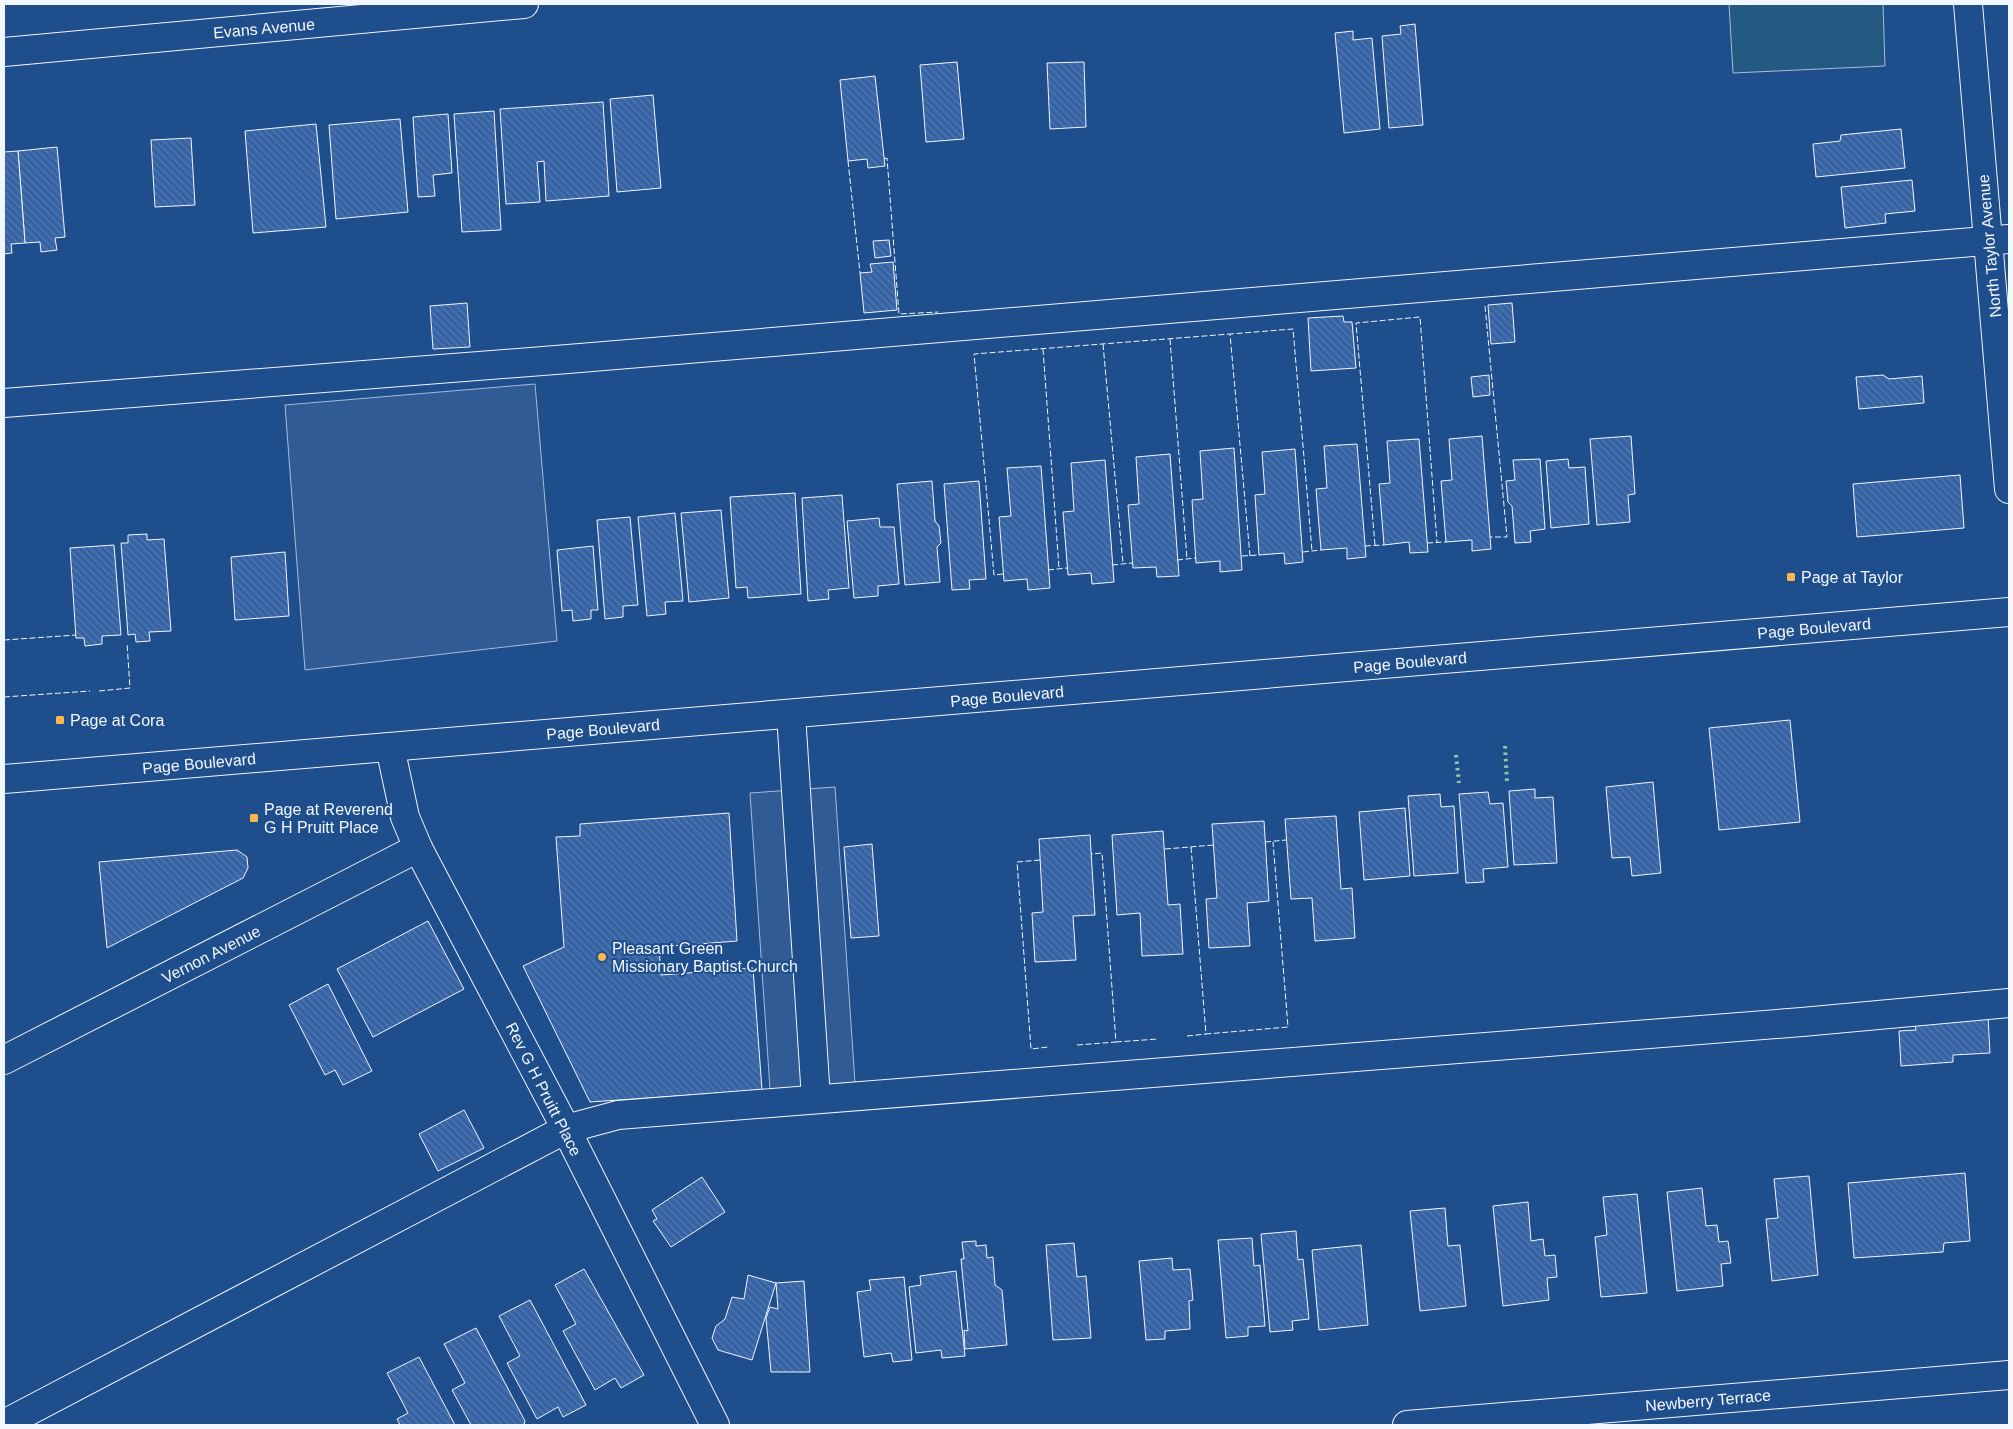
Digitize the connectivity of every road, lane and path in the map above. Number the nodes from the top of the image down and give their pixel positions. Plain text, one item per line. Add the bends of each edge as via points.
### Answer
1 (524, 4) edge
2 (1968, 4) edge
3 (4, 52) edge
4 (1999, 240) edge
5 (4, 403) edge
6 (2009, 489) edge
7 (2009, 612) edge
8 (791, 714) junction
9 (390, 747) junction
10 (4, 779) edge
11 (418, 848) junction
12 (2009, 1003) edge
13 (4, 1060) edge
14 (816, 1099) junction
15 (566, 1129) junction
16 (2009, 1375) edge
17 (4, 1424) edge
18 (715, 1425) edge
19 (1407, 1425) edge

1 - 3 street, Evans Avenue
2 - 4 street, North Taylor Avenue
4 - 5 street via 588,358
4 - 6 street, North Taylor Avenue
7 - 8 street, Page Boulevard
8 - 9 street, Page Boulevard
8 - 14 street
9 - 10 street, Page Boulevard
9 - 11 street, Rev G H Pruitt Place via 405,817
11 - 13 street, Vernon Avenue
11 - 15 street, Rev G H Pruitt Place
12 - 14 street
14 - 15 street via 618,1115
15 - 17 street
15 - 18 street, Rev G H Pruitt Place
16 - 19 street, Newberry Terrace

